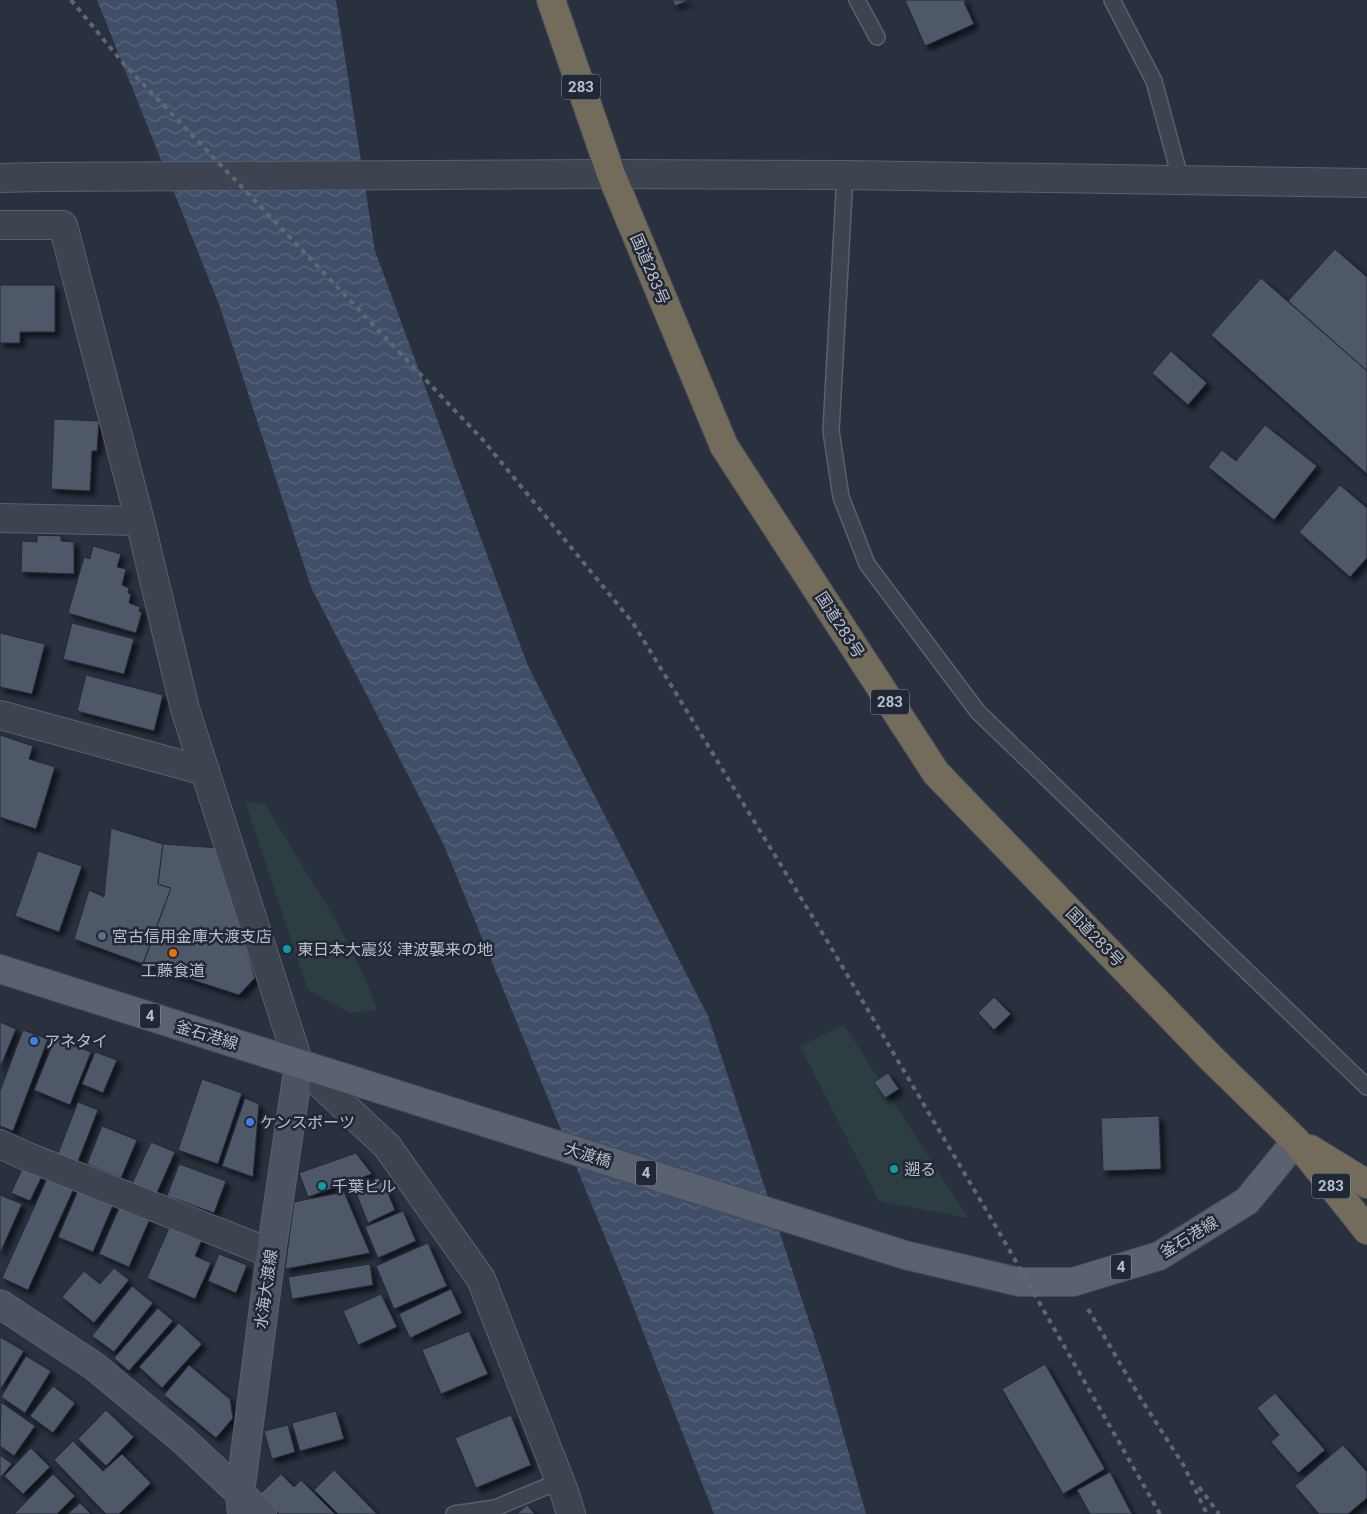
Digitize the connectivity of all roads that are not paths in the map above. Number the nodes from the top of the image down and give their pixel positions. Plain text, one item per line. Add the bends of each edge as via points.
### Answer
1 (551, 0) edge
2 (857, 0) edge
3 (1112, 0) edge
4 (877, 37) dead end
5 (611, 174) junction
6 (845, 176) junction
7 (0, 178) edge
8 (1181, 181) junction
9 (1367, 183) edge
10 (0, 225) edge
11 (0, 518) edge
12 (140, 521) junction
13 (0, 715) edge
14 (205, 771) junction
15 (0, 969) edge
16 (299, 1064) junction
17 (1367, 1087) edge
18 (386, 1091) joint
19 (1296, 1141) junction
20 (0, 1144) edge
21 (1367, 1184) edge
22 (1367, 1230) edge
23 (271, 1253) junction
24 (905, 1255) joint
25 (0, 1304) edge
26 (560, 1481) junction
27 (241, 1504) edge
28 (262, 1514) edge
29 (454, 1514) edge
30 (571, 1514) edge

1 - 5 highway, 国道283号 / 283
2 - 4 lane
3 - 8 lane via 1154,81
5 - 6 street
5 - 7 street
5 - 19 highway, 国道283号 / 283 via 724,446 936,773 1211,1058
6 - 8 street
6 - 17 lane via 831,431 841,497 868,564 978,712
8 - 9 street
10 - 12 street via 63,225
11 - 12 street
12 - 14 street via 185,709
13 - 14 street
14 - 16 street
15 - 16 main road, 釜石港線 / 4
16 - 18 main road, 釜石港線 / 4
16 - 23 main road, 水海大渡線
16 - 26 street via 387,1146 481,1279
18 - 24 main road, 大渡橋 / 4
19 - 21 highway, 国道283号 / 283
19 - 22 highway, 国道283号 / 283
19 - 24 main road, 釜石港線 / 4 via 1247,1201 1159,1256 1073,1282 1019,1282
20 - 23 street
23 - 27 main road, 水海大渡線
25 - 27 main road via 94,1366 183,1440
26 - 29 lane via 495,1508
26 - 30 street
27 - 28 main road

